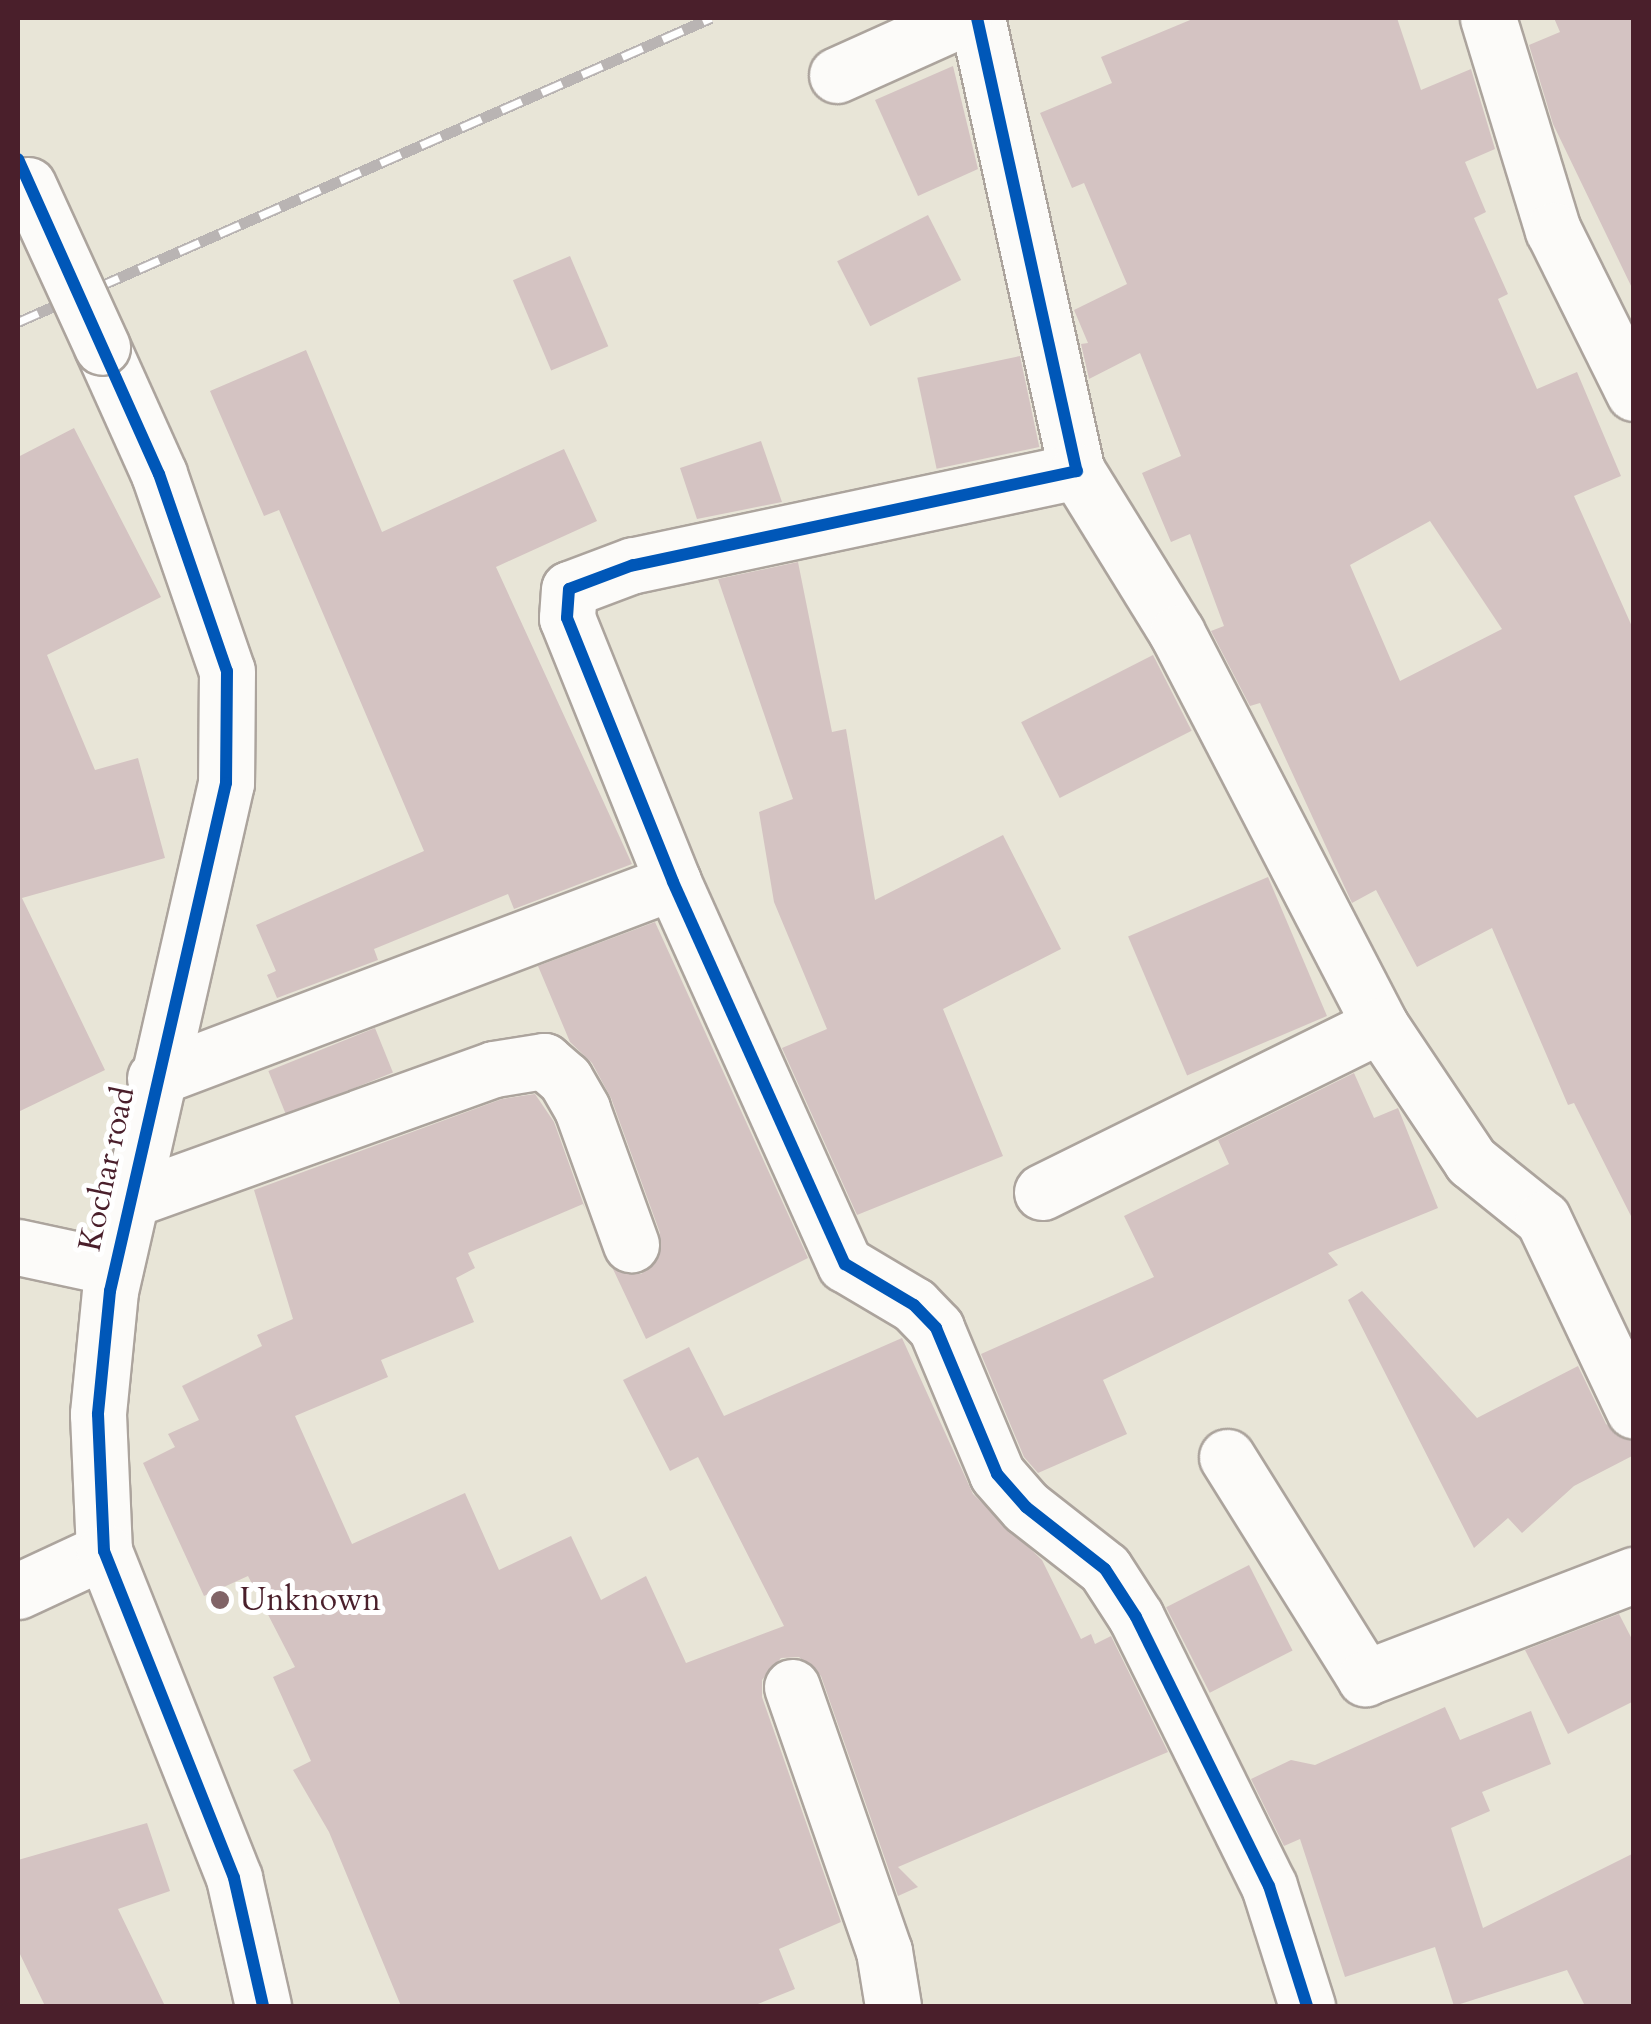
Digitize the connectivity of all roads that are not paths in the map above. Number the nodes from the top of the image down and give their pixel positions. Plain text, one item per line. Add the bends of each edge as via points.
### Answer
1 (964, 18) edge
2 (977, 18) edge
3 (1488, 18) edge
4 (838, 74) dead end
5 (23, 172) edge
6 (1634, 393) edge
7 (1078, 471) junction
8 (673, 882) junction
9 (1380, 1026) junction
10 (154, 1078) junction
11 (1042, 1192) dead end
12 (130, 1200) junction
13 (631, 1244) dead end
14 (18, 1247) edge
15 (114, 1268) junction
16 (1634, 1411) edge
17 (1227, 1457) dead end
18 (104, 1551) junction
19 (1634, 1575) edge
20 (18, 1591) edge
21 (792, 1687) dead end
22 (264, 2006) edge
23 (893, 2006) edge
24 (1307, 2006) edge

1 - 4 street
2 - 7 street
3 - 6 street via 1553,230
5 - 10 street, Kochar road, bridge via 159,474 227,671 226,784
7 - 8 street via 680,553 569,589 567,618 583,670
7 - 9 street via 1178,633
8 - 10 street
8 - 24 street via 845,1264 914,1305 936,1328 996,1474 1026,1507 1106,1569 1136,1617 1270,1886
9 - 11 street
9 - 16 street via 1470,1161 1543,1219
10 - 12 street, Kochar road
12 - 13 street via 494,1069 544,1061 566,1080 582,1110
12 - 15 street, Kochar road
14 - 15 street
15 - 18 street, Kochar road via 98,1414
17 - 19 street via 1365,1678
18 - 20 street
18 - 22 street, Kochar road via 234,1878
21 - 23 street via 878,1932

